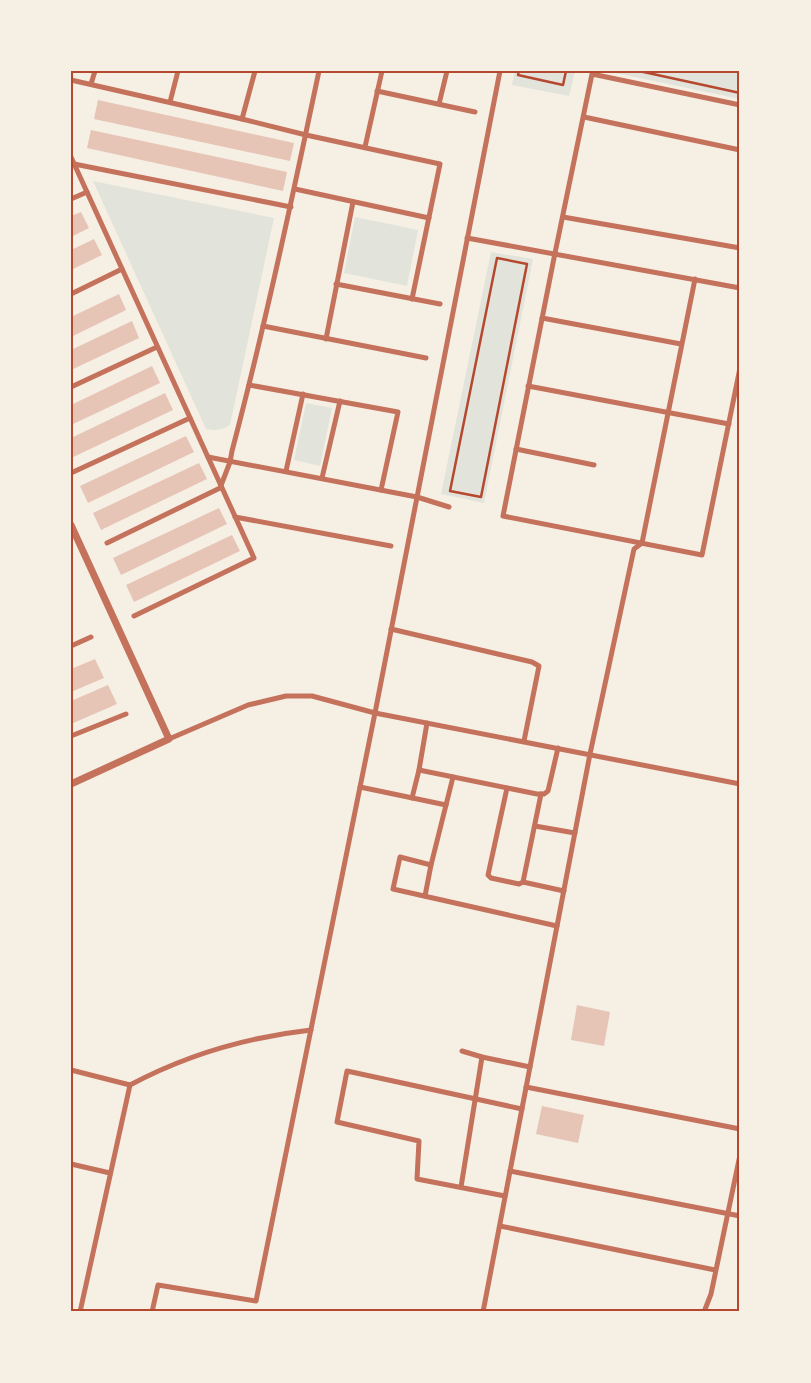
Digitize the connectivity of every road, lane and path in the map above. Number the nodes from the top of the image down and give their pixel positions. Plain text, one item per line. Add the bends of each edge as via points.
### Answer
1 (95, 71) edge
2 (178, 71) edge
3 (255, 71) edge
4 (319, 71) edge
5 (382, 71) edge
6 (447, 71) edge
7 (500, 71) edge
8 (519, 71) edge
9 (566, 71) edge
10 (639, 71) edge
11 (71, 80) edge
12 (91, 84) junction
13 (378, 91) junction
14 (740, 93) edge
15 (170, 102) junction
16 (439, 104) junction
17 (740, 105) edge
18 (475, 112) dead end
19 (584, 117) junction
20 (242, 119) junction
21 (306, 135) junction
22 (365, 147) junction
23 (740, 150) edge
24 (71, 157) edge
25 (74, 164) junction
26 (294, 189) junction
27 (87, 192) junction
28 (71, 199) edge
29 (353, 202) junction
30 (291, 207) junction
31 (563, 217) junction
32 (429, 218) junction
33 (467, 238) junction
34 (740, 248) edge
35 (555, 253) junction
36 (527, 264) joint
37 (122, 269) junction
38 (695, 279) junction
39 (336, 284) junction
40 (740, 288) edge
41 (71, 294) edge
42 (412, 299) junction
43 (440, 304) dead end
44 (542, 318) junction
45 (263, 326) junction
46 (326, 338) junction
47 (681, 344) junction
48 (158, 347) junction
49 (426, 358) dead end
50 (740, 368) edge
51 (249, 386) junction
52 (528, 386) junction
53 (71, 387) edge
54 (303, 394) junction
55 (340, 401) junction
56 (668, 412) junction
57 (190, 418) junction
58 (729, 424) junction
59 (516, 449) junction
60 (208, 457) junction
61 (230, 462) junction
62 (594, 465) dead end
63 (286, 471) junction
64 (71, 473) edge
65 (322, 478) junction
66 (220, 488) junction
67 (380, 490) junction
68 (417, 497) junction
69 (449, 507) dead end
70 (235, 517) junction
71 (71, 525) edge
72 (107, 543) dead end
73 (642, 543) junction
74 (390, 546) dead end
75 (134, 616) dead end
76 (391, 629) junction
77 (91, 637) dead end
78 (71, 646) edge
79 (374, 713) junction
80 (126, 714) dead end
81 (427, 723) junction
82 (71, 736) edge
83 (168, 739) junction
84 (524, 741) junction
85 (558, 748) junction
86 (590, 754) junction
87 (419, 770) junction
88 (453, 777) junction
89 (71, 784) edge
90 (740, 784) edge
91 (360, 787) junction
92 (507, 788) junction
93 (542, 794) junction
94 (412, 798) junction
95 (446, 805) junction
96 (534, 826) junction
97 (575, 834) junction
98 (431, 865) junction
99 (523, 882) junction
100 (564, 891) junction
101 (426, 896) junction
102 (557, 926) junction
103 (311, 1030) junction
104 (462, 1051) dead end
105 (482, 1057) junction
106 (530, 1067) junction
107 (71, 1070) edge
108 (130, 1085) junction
109 (526, 1086) junction
110 (475, 1098) junction
111 (522, 1108) junction
112 (740, 1129) edge
113 (740, 1155) edge
114 (71, 1164) edge
115 (510, 1171) junction
116 (110, 1173) junction
117 (461, 1186) junction
118 (505, 1196) junction
119 (728, 1212) junction
120 (740, 1216) edge
121 (500, 1226) junction
122 (715, 1270) junction
123 (80, 1312) edge
124 (152, 1312) edge
125 (483, 1312) edge
126 (704, 1312) edge

1 - 12 street
2 - 15 street
3 - 20 street
4 - 21 street
5 - 13 street
6 - 16 street
7 - 33 street
8 - 9 path via 518,75 563,84
10 - 14 path
11 - 12 street
12 - 15 street
13 - 16 street
13 - 22 street
15 - 20 street
16 - 18 street
17 - 19 street via 592,74
19 - 23 street
19 - 31 street
20 - 21 street
21 - 22 street
21 - 26 street
22 - 32 street via 440,164
24 - 25 street
25 - 27 street
25 - 30 street
26 - 29 street
26 - 30 street
27 - 28 street
27 - 37 street
29 - 32 street
29 - 39 street
30 - 45 street
31 - 34 street
31 - 35 street
32 - 42 street
33 - 35 street
33 - 68 street
35 - 38 street
35 - 44 street
36 - 36 path via 497,258 450,490 481,497
37 - 41 street
37 - 48 street
38 - 40 street
38 - 47 street
39 - 42 street
39 - 46 street
42 - 43 street
44 - 47 street
44 - 52 street
45 - 46 street
45 - 51 street
46 - 49 street
47 - 56 street
48 - 53 street
48 - 57 street
50 - 58 street
51 - 54 street
51 - 61 street
52 - 56 street
52 - 59 street
54 - 55 street
54 - 63 street
55 - 65 street
55 - 67 street via 398,412
56 - 58 street
56 - 73 street
57 - 60 street
57 - 64 street
58 - 73 street via 702,555
59 - 62 street
59 - 73 street via 503,516
60 - 61 street
60 - 66 street
61 - 63 street
61 - 66 street
63 - 65 street
65 - 67 street
66 - 70 street
66 - 72 street
67 - 68 street
68 - 69 street
68 - 76 street
70 - 74 street
70 - 75 street via 254,558
71 - 83 street
73 - 86 street via 634,549
76 - 79 street
76 - 84 street via 539,666
77 - 78 street
79 - 81 street
79 - 83 street via 312,696 286,696 248,705
79 - 91 street
80 - 82 street
81 - 84 street
81 - 87 street
83 - 89 street
84 - 85 street
85 - 86 street
85 - 93 street via 548,791
86 - 90 street
86 - 97 street
87 - 88 street
87 - 94 street
88 - 92 street
88 - 95 street
91 - 94 street
91 - 103 street
92 - 93 street
92 - 99 street via 488,875 519,884
93 - 96 street
94 - 95 street
95 - 98 street
96 - 97 street
96 - 99 street
97 - 100 street
98 - 101 street
98 - 101 street via 400,857 392,889
99 - 100 street
100 - 102 street
101 - 102 street
102 - 106 street
103 - 108 street via 221,1047 158,1070
103 - 124 street via 256,1301 158,1286
104 - 105 street
105 - 106 street
105 - 110 street
106 - 109 street
107 - 108 street
108 - 116 street
109 - 111 street
109 - 112 street
110 - 111 street
110 - 117 street
110 - 117 street via 347,1071 336,1122 419,1141 417,1179
111 - 115 street
113 - 119 street
114 - 116 street
115 - 118 street
115 - 119 street
116 - 123 street
117 - 118 street
118 - 121 street
119 - 120 street
119 - 122 street
121 - 122 street
121 - 125 street
122 - 126 street

